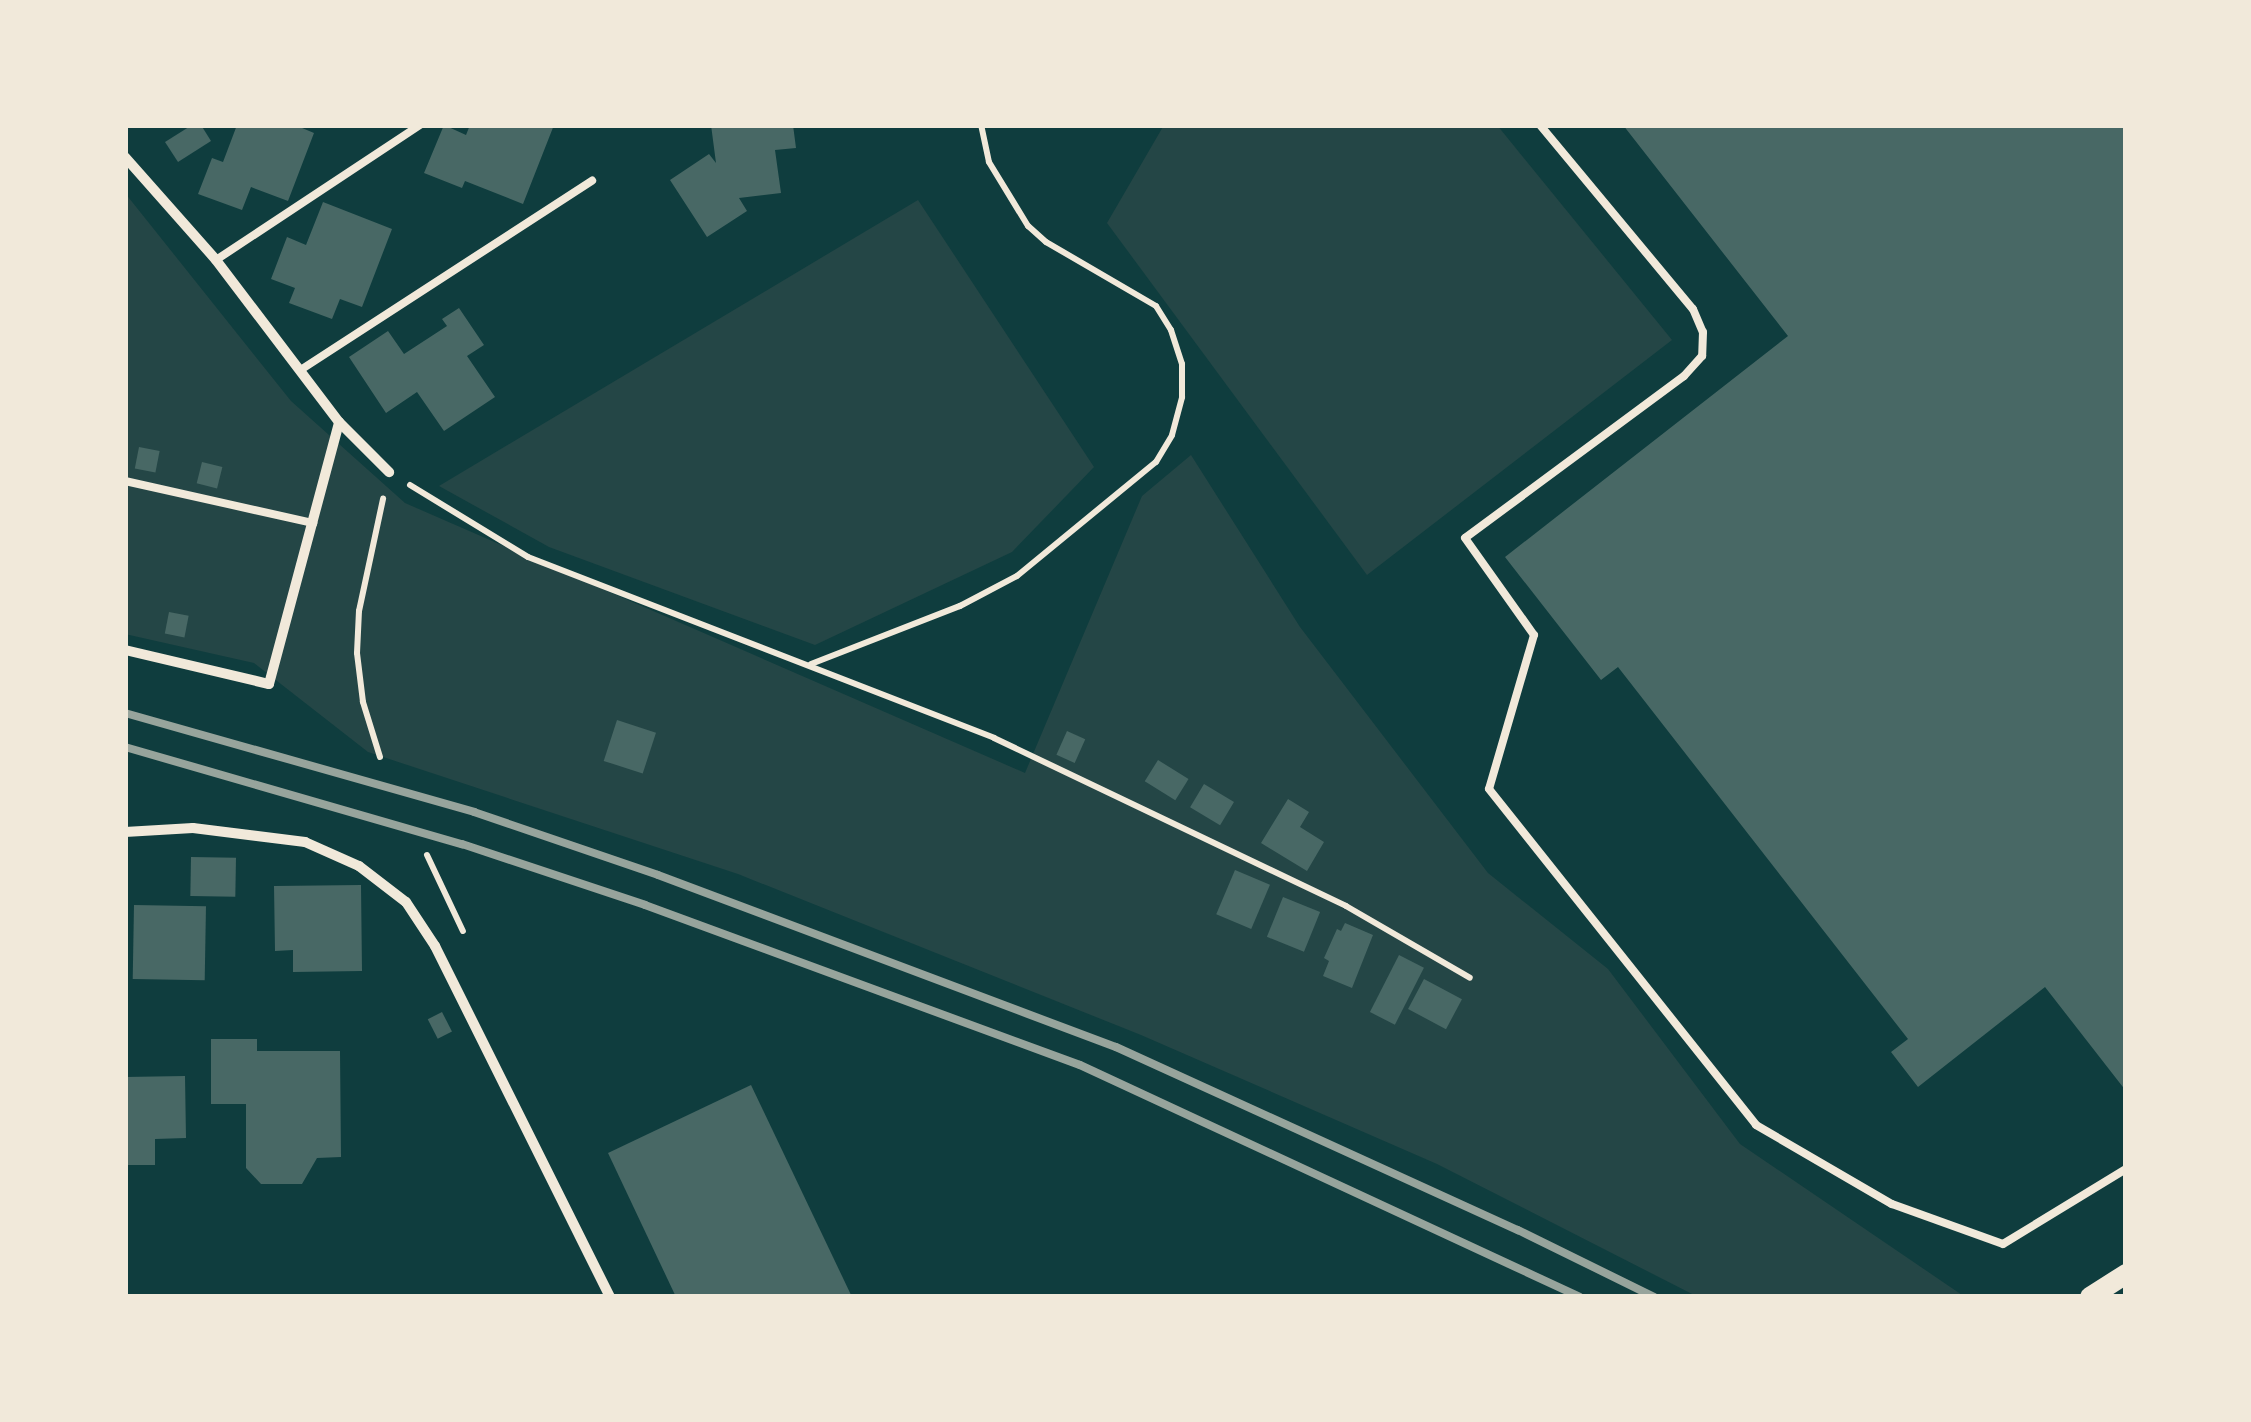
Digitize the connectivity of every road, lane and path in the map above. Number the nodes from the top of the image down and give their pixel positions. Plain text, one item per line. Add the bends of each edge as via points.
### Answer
1 (420, 125) edge
2 (981, 125) edge
3 (1540, 125) edge
4 (125, 156) edge
5 (592, 181) dead end
6 (216, 260) junction
7 (302, 368) junction
8 (339, 422) junction
9 (389, 472) junction
10 (125, 481) edge
11 (314, 523) junction
12 (125, 650) edge
13 (810, 664) junction
14 (380, 757) dead end
15 (125, 832) edge
16 (1470, 978) dead end
17 (2126, 1169) edge
18 (2126, 1274) edge
19 (610, 1297) edge
20 (2090, 1297) edge

1 - 6 lane
2 - 13 path via 990,162 1028,226 1156,306 1171,330 1182,364 1172,434 1156,462 1018,576 960,606
3 - 17 lane via 1693,309 1703,332 1702,356 1465,538 1534,635 1489,789 1756,1125 1892,1204 2004,1244
4 - 6 street
5 - 7 lane
6 - 7 street
7 - 8 street
8 - 9 street
8 - 11 street
9 - 13 path via 528,557
9 - 14 path via 357,653
10 - 11 lane
11 - 12 street via 269,684
13 - 16 path via 1029,755 1346,906
15 - 19 street via 193,828 306,842 358,866 406,902 435,946
18 - 20 main road

